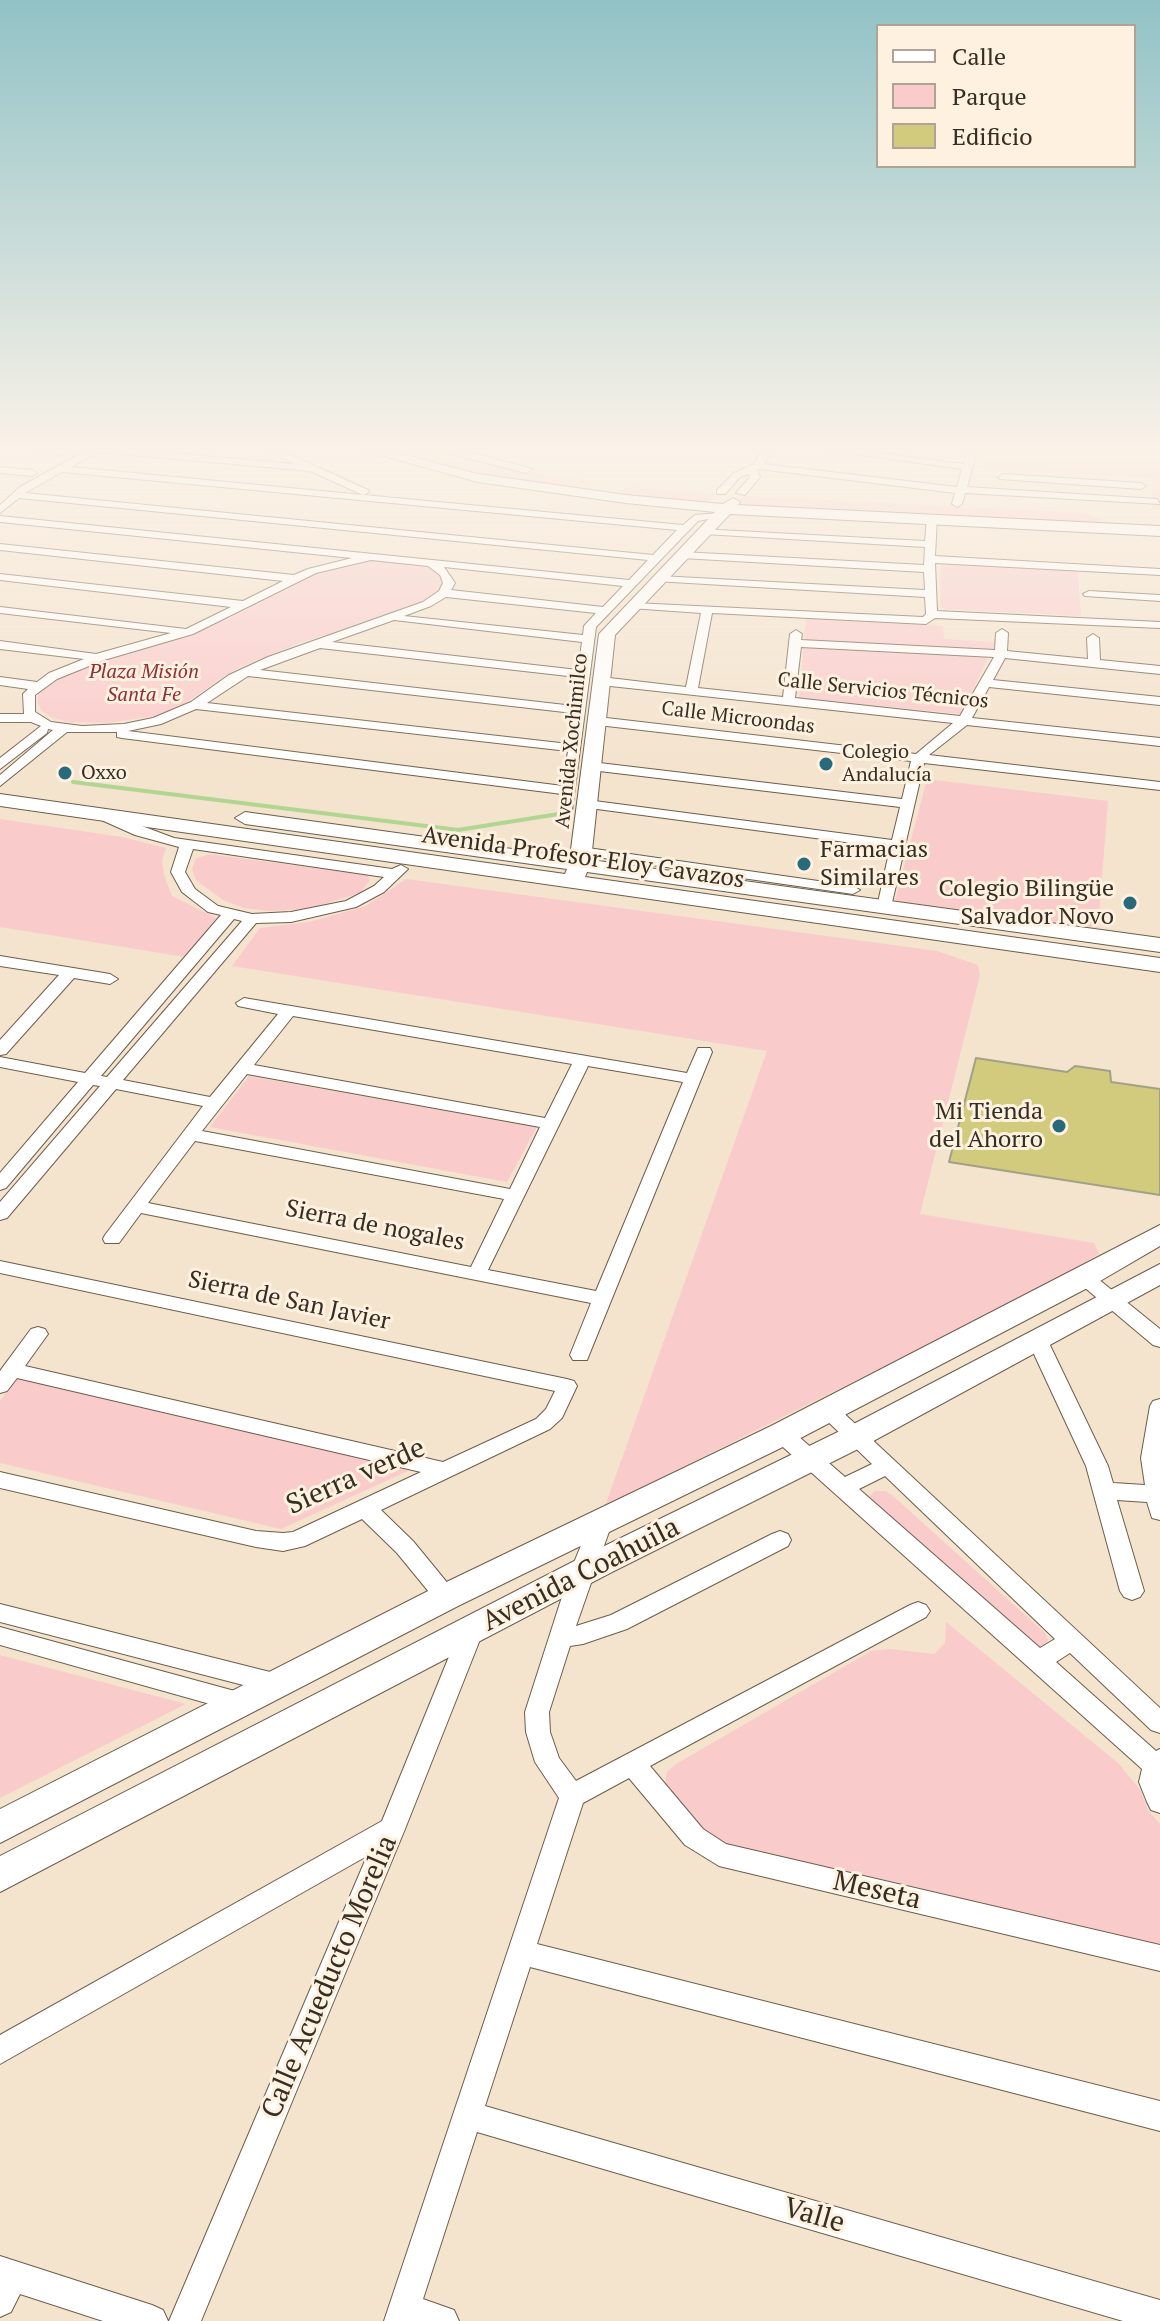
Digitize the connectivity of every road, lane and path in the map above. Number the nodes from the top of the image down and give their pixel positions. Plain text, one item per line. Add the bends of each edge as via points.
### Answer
1 (105, 558) edge
2 (364, 558) edge
3 (426, 558) edge
4 (654, 558) edge
5 (679, 558) edge
6 (773, 558) edge
7 (929, 558) edge
8 (432, 564) junction
9 (929, 564) junction
10 (1084, 568) junction
11 (1160, 572) edge
12 (0, 577) edge
13 (297, 579) junction
14 (659, 579) junction
15 (630, 583) junction
16 (444, 593) junction
17 (931, 594) junction
18 (1089, 594) junction
19 (1160, 598) edge
20 (248, 605) junction
21 (634, 606) junction
22 (0, 610) edge
23 (603, 610) junction
24 (707, 610) junction
25 (797, 615) junction
26 (929, 617) junction
27 (394, 619) junction
28 (1091, 622) junction
29 (1160, 625) edge
30 (189, 632) junction
31 (1002, 633) dead end
32 (1093, 638) dead end
33 (587, 639) junction
34 (795, 643) junction
35 (316, 644) junction
36 (0, 645) edge
37 (1001, 655) junction
38 (100, 657) junction
39 (1094, 663) junction
40 (1160, 670) edge
41 (246, 672) junction
42 (592, 678) junction
43 (0, 681) edge
44 (987, 683) junction
45 (37, 686) junction
46 (691, 691) junction
47 (789, 701) junction
48 (1160, 701) edge
49 (195, 705) junction
50 (578, 710) junction
51 (0, 718) edge
52 (40, 721) junction
53 (598, 721) junction
54 (964, 721) junction
55 (68, 728) junction
56 (101, 730) junction
57 (1160, 742) edge
58 (572, 748) junction
59 (918, 759) junction
60 (2, 763) edge
61 (591, 766) junction
62 (0, 783) edge
63 (1160, 786) edge
64 (568, 791) junction
65 (0, 800) edge
66 (587, 804) junction
67 (908, 804) junction
68 (567, 807) dead end
69 (102, 815) junction
70 (187, 845) junction
71 (899, 845) junction
72 (420, 857) junction
73 (577, 866) junction
74 (853, 890) dead end
75 (884, 907) junction
76 (229, 915) junction
77 (252, 919) junction
78 (984, 940) junction
79 (1160, 945) edge
80 (0, 961) edge
81 (1160, 965) edge
82 (70, 973) junction
83 (110, 979) dead end
84 (1160, 979) edge
85 (244, 1003) dead end
86 (289, 1011) junction
87 (0, 1026) edge
88 (19, 1030) junction
89 (0, 1050) edge
90 (704, 1052) dead end
91 (582, 1061) junction
92 (0, 1062) edge
93 (244, 1068) junction
94 (88, 1079) junction
95 (693, 1079) junction
96 (111, 1084) junction
97 (214, 1103) junction
98 (551, 1124) junction
99 (192, 1135) junction
100 (0, 1184) edge
101 (514, 1195) junction
102 (138, 1207) junction
103 (0, 1214) edge
104 (1160, 1234) edge
105 (112, 1239) dead end
106 (0, 1267) edge
107 (477, 1273) junction
108 (1160, 1273) edge
109 (1085, 1278) junction
110 (602, 1299) junction
111 (1113, 1301) junction
112 (38, 1334) dead end
113 (1037, 1339) junction
114 (1160, 1340) edge
115 (580, 1355) dead end
116 (6, 1378) edge
117 (567, 1386) joint
118 (1160, 1406) edge
119 (828, 1410) junction
120 (782, 1434) junction
121 (855, 1437) junction
122 (809, 1460) junction
123 (887, 1466) junction
124 (444, 1470) junction
125 (0, 1480) edge
126 (842, 1488) junction
127 (1106, 1491) junction
128 (1158, 1503) edge
129 (364, 1507) junction
130 (601, 1523) junction
131 (780, 1540) dead end
132 (580, 1575) junction
133 (1132, 1591) dead end
134 (446, 1597) junction
135 (918, 1611) dead end
136 (0, 1613) edge
137 (471, 1632) junction
138 (0, 1636) edge
139 (560, 1637) junction
140 (1073, 1640) junction
141 (1038, 1661) junction
142 (281, 1685) junction
143 (242, 1703) junction
144 (1160, 1723) edge
145 (631, 1762) junction
146 (1158, 1763) edge
147 (572, 1796) junction
148 (1160, 1802) edge
149 (0, 1827) edge
150 (392, 1829) junction
151 (0, 1875) edge
152 (520, 1952) junction
153 (1160, 1958) edge
154 (0, 2050) edge
155 (467, 2115) junction
156 (1160, 2116) edge
157 (4, 2283) edge
158 (402, 2315) edge
159 (1160, 2316) edge
160 (152, 2321) edge
161 (185, 2321) edge
162 (443, 2321) edge

1 - 13 street
2 - 13 street
3 - 8 street
4 - 15 street
5 - 14 main road, Avenida Xochimilco
6 - 9 street
7 - 9 street
8 - 15 street
8 - 16 street via 449,578
9 - 10 street
9 - 17 street
10 - 11 street
10 - 18 street
12 - 20 street
13 - 20 street
14 - 17 street
14 - 21 main road, Avenida Xochimilco
15 - 23 street
16 - 23 street
16 - 27 street
17 - 26 street
18 - 19 street
18 - 28 street
20 - 30 street
21 - 24 street
21 - 42 main road, Avenida Xochimilco via 607,634
22 - 30 street
23 - 33 street
24 - 25 street
24 - 46 street
25 - 26 street
25 - 34 street
26 - 28 street
27 - 33 street
27 - 35 street
28 - 29 street
30 - 38 street
31 - 37 street
32 - 39 street
33 - 42 street
34 - 37 street
34 - 47 street
35 - 41 street
35 - 42 street, Calle Servicios Técnicos
36 - 38 street
37 - 39 street
37 - 44 street
38 - 45 street
39 - 40 street
41 - 49 street
41 - 50 street
42 - 46 street, Calle Servicios Técnicos
42 - 50 street
42 - 53 main road, Avenida Xochimilco
43 - 45 street
44 - 48 street
44 - 54 street
45 - 52 street via 27,701
46 - 47 street, Calle Servicios Técnicos
47 - 54 street, Calle Servicios Técnicos
49 - 56 street via 157,721
49 - 58 street
50 - 58 street
51 - 52 street
52 - 55 street
52 - 60 street
53 - 59 street, Calle Microondas
53 - 61 main road, Avenida Xochimilco
54 - 57 street, Calle Servicios Técnicos
54 - 59 street
55 - 56 street
55 - 62 street via 43,756 21,764
56 - 64 street
58 - 64 street
59 - 63 street, Calle Microondas
59 - 67 street
61 - 66 main road, Avenida Xochimilco
61 - 67 street
62 - 72 main road, Avenida Profesor Eloy Cavazos
64 - 68 street
65 - 69 main road, Avenida Profesor Eloy Cavazos
66 - 71 street
66 - 73 main road, Avenida Xochimilco
67 - 71 street
69 - 70 street
69 - 72 main road, Avenida Profesor Eloy Cavazos
70 - 72 street
70 - 76 street via 178,872 181,883 200,902
71 - 75 street
72 - 73 main road, Avenida Profesor Eloy Cavazos
72 - 77 street via 351,904
73 - 74 street
73 - 75 main road, Avenida Profesor Eloy Cavazos
73 - 78 main road, Avenida Profesor Eloy Cavazos
75 - 79 main road, Avenida Profesor Eloy Cavazos
76 - 77 street
76 - 94 street
77 - 96 street
78 - 81 main road, Avenida Profesor Eloy Cavazos
78 - 84 main road via 1037,961
80 - 82 street
82 - 83 street
82 - 88 street
85 - 86 street
86 - 91 street
86 - 93 street
87 - 88 street
88 - 89 street
90 - 95 street
91 - 95 street
91 - 98 street
92 - 94 street
93 - 97 street
93 - 98 street
94 - 96 street
94 - 100 street
95 - 110 street
96 - 97 street
96 - 103 street
97 - 99 street
98 - 101 street
99 - 101 street
99 - 102 street
101 - 107 street
102 - 105 street
102 - 107 street, Sierra de nogales
104 - 109 main road, Avenida Coahuila
106 - 117 street, Sierra de San Javier
107 - 110 street, Sierra de nogales
108 - 111 main road, Avenida Coahuila
109 - 111 street
109 - 119 main road, Avenida Coahuila
110 - 115 street
111 - 113 main road, Avenida Coahuila
111 - 114 street
112 - 116 street
113 - 121 main road, Avenida Coahuila
113 - 127 street
116 - 124 street
117 - 124 street, Sierra verde via 555,1413 543,1424
118 - 128 street via 1152,1458
119 - 120 main road, Avenida Coahuila
119 - 121 street
120 - 122 street
120 - 130 main road, Avenida Coahuila
121 - 122 main road, Avenida Coahuila
121 - 123 street
122 - 126 street
122 - 132 main road, Avenida Coahuila
123 - 126 street
123 - 140 street
124 - 129 street, Sierra verde
125 - 129 street, Sierra verde via 271,1541 308,1536
126 - 141 street
127 - 128 street
127 - 133 street
129 - 134 street
130 - 132 street
130 - 134 main road, Avenida Coahuila
131 - 139 street via 619,1622
132 - 137 main road, Avenida Coahuila
132 - 139 street
134 - 142 main road, Avenida Coahuila
135 - 145 street
136 - 142 street
137 - 150 street, Calle Acueducto Morelia
137 - 151 main road, Avenida Coahuila
138 - 143 street
139 - 147 street via 537,1712 538,1732 548,1762
140 - 141 street
140 - 144 street
141 - 146 street
142 - 143 main road, Avenida Coahuila
143 - 149 main road, Avenida Coahuila
145 - 147 street
145 - 153 street, Meseta via 694,1837 719,1854
146 - 148 street via 1152,1782
147 - 152 street
150 - 154 street
150 - 161 street, Calle Acueducto Morelia
152 - 155 street
152 - 156 street
155 - 158 street
155 - 159 street, Valle
157 - 160 street
158 - 162 street

